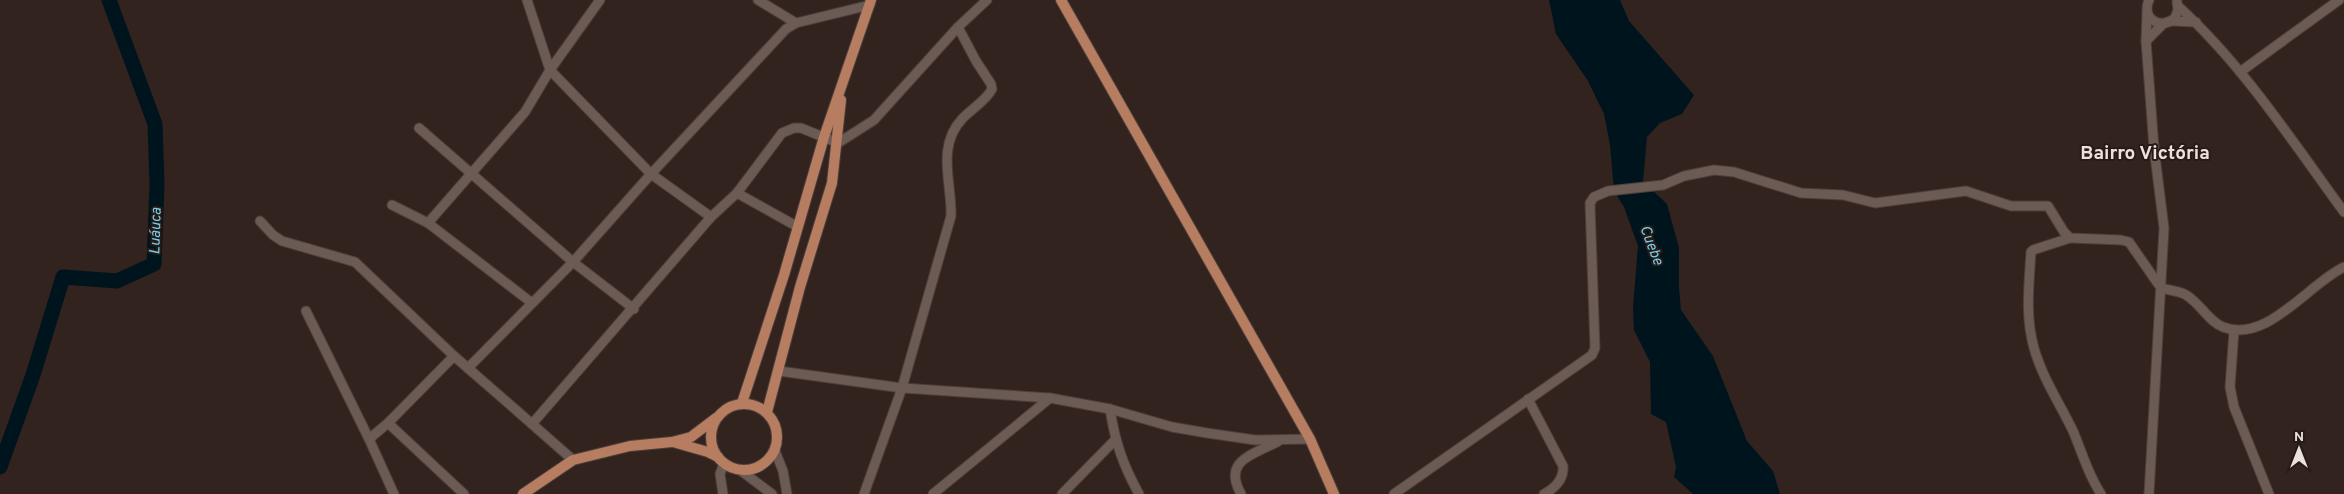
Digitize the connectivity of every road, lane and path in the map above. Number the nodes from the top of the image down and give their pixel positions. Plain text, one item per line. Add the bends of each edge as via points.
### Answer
1 (527, 0) edge
2 (600, 0) edge
3 (758, 0) edge
4 (986, 0) edge
5 (1061, 0) edge
6 (2149, 0) edge
7 (2339, 0) edge
8 (870, 3) edge
9 (2177, 3) edge
10 (2344, 4) edge
11 (2147, 11) junction
12 (2196, 22) junction
13 (796, 23) junction
14 (2167, 23) junction
15 (958, 28) junction
16 (2146, 41) junction
17 (550, 70) junction
18 (2240, 72) junction
19 (842, 87) junction
20 (419, 128) dead end
21 (824, 137) junction
22 (838, 143) junction
23 (469, 174) junction
24 (651, 174) junction
25 (737, 193) junction
26 (392, 205) dead end
27 (2344, 212) edge
28 (712, 217) junction
29 (260, 221) dead end
30 (428, 223) junction
31 (798, 227) junction
32 (2070, 238) junction
33 (573, 262) junction
34 (2344, 267) edge
35 (2160, 288) junction
36 (532, 303) junction
37 (634, 309) junction
38 (306, 311) dead end
39 (2234, 331) junction
40 (454, 356) junction
41 (468, 368) junction
42 (779, 371) junction
43 (902, 388) junction
44 (1050, 398) junction
45 (1528, 399) junction
46 (742, 403) junction
47 (1110, 409) junction
48 (767, 412) junction
49 (716, 418) junction
50 (388, 424) junction
51 (532, 424) junction
52 (369, 439) junction
53 (1310, 439) junction
54 (1115, 440) junction
55 (1282, 440) junction
56 (672, 442) junction
57 (775, 451) junction
58 (573, 460) junction
59 (721, 460) junction
60 (740, 470) junction
61 (394, 494) edge
62 (464, 494) edge
63 (523, 494) edge
64 (723, 494) edge
65 (772, 494) edge
66 (787, 494) edge
67 (864, 494) edge
68 (933, 494) edge
69 (1062, 494) edge
70 (1139, 494) edge
71 (1241, 494) edge
72 (1334, 494) edge
73 (1394, 494) edge
74 (1544, 494) edge
75 (2101, 494) edge
76 (2149, 494) edge
77 (2269, 494) edge

1 - 17 street
2 - 17 street
3 - 13 street
4 - 15 street
5 - 53 main road
6 - 11 street
7 - 10 street
7 - 18 street
8 - 13 street
8 - 19 main road
9 - 12 street
9 - 14 street via 2177,14
11 - 14 street via 2150,19
11 - 16 street
12 - 14 street
12 - 18 street
13 - 24 street via 766,49
14 - 16 street
15 - 22 street via 874,120
15 - 43 street via 992,89 950,134 947,187 951,216
16 - 35 street via 2164,228
17 - 23 street via 525,112
17 - 24 street
18 - 27 street
19 - 21 main road
19 - 22 main road
20 - 23 street
21 - 22 street
21 - 25 street via 801,128 782,133
21 - 31 main road
22 - 42 main road via 832,183 800,287
23 - 30 street
23 - 33 street
24 - 28 street
24 - 33 street
25 - 28 street
25 - 31 street
26 - 30 street
28 - 37 street
29 - 40 street via 282,241 355,262
30 - 36 street
31 - 46 main road
32 - 35 street via 2129,242
32 - 45 street via 2048,206 2011,206 1966,191 1874,203 1843,195 1801,193 1734,172 1714,170 1684,176 1663,185 1608,191 1594,197 1589,214 1595,348 1586,362
32 - 75 street via 2031,252 2030,327 2034,349
33 - 36 street
33 - 37 street
34 - 39 street via 2331,273 2271,322
35 - 39 street via 2186,294 2221,327
35 - 76 street
36 - 41 street
37 - 51 street
38 - 52 street
39 - 77 street via 2230,381 2234,407
40 - 41 street
40 - 50 street
41 - 51 street
42 - 43 street
42 - 48 main road
43 - 44 street
43 - 67 street
44 - 47 street
44 - 68 street
45 - 73 street
45 - 74 street via 1564,469 1560,482
46 - 48 main road
46 - 49 main road
47 - 54 street
47 - 55 street via 1172,427 1255,440
48 - 57 main road via 778,430
49 - 56 main road via 691,437
49 - 59 main road via 711,431 712,445
50 - 52 street
50 - 62 street
51 - 58 street
52 - 61 street
53 - 55 street
53 - 72 main road
54 - 69 street
54 - 70 street via 1126,471
55 - 71 street via 1236,466 1234,482
56 - 58 main road via 630,446
56 - 59 main road via 708,452
57 - 60 main road via 761,466
57 - 66 street
58 - 63 main road
59 - 60 main road
59 - 64 street
60 - 65 street

